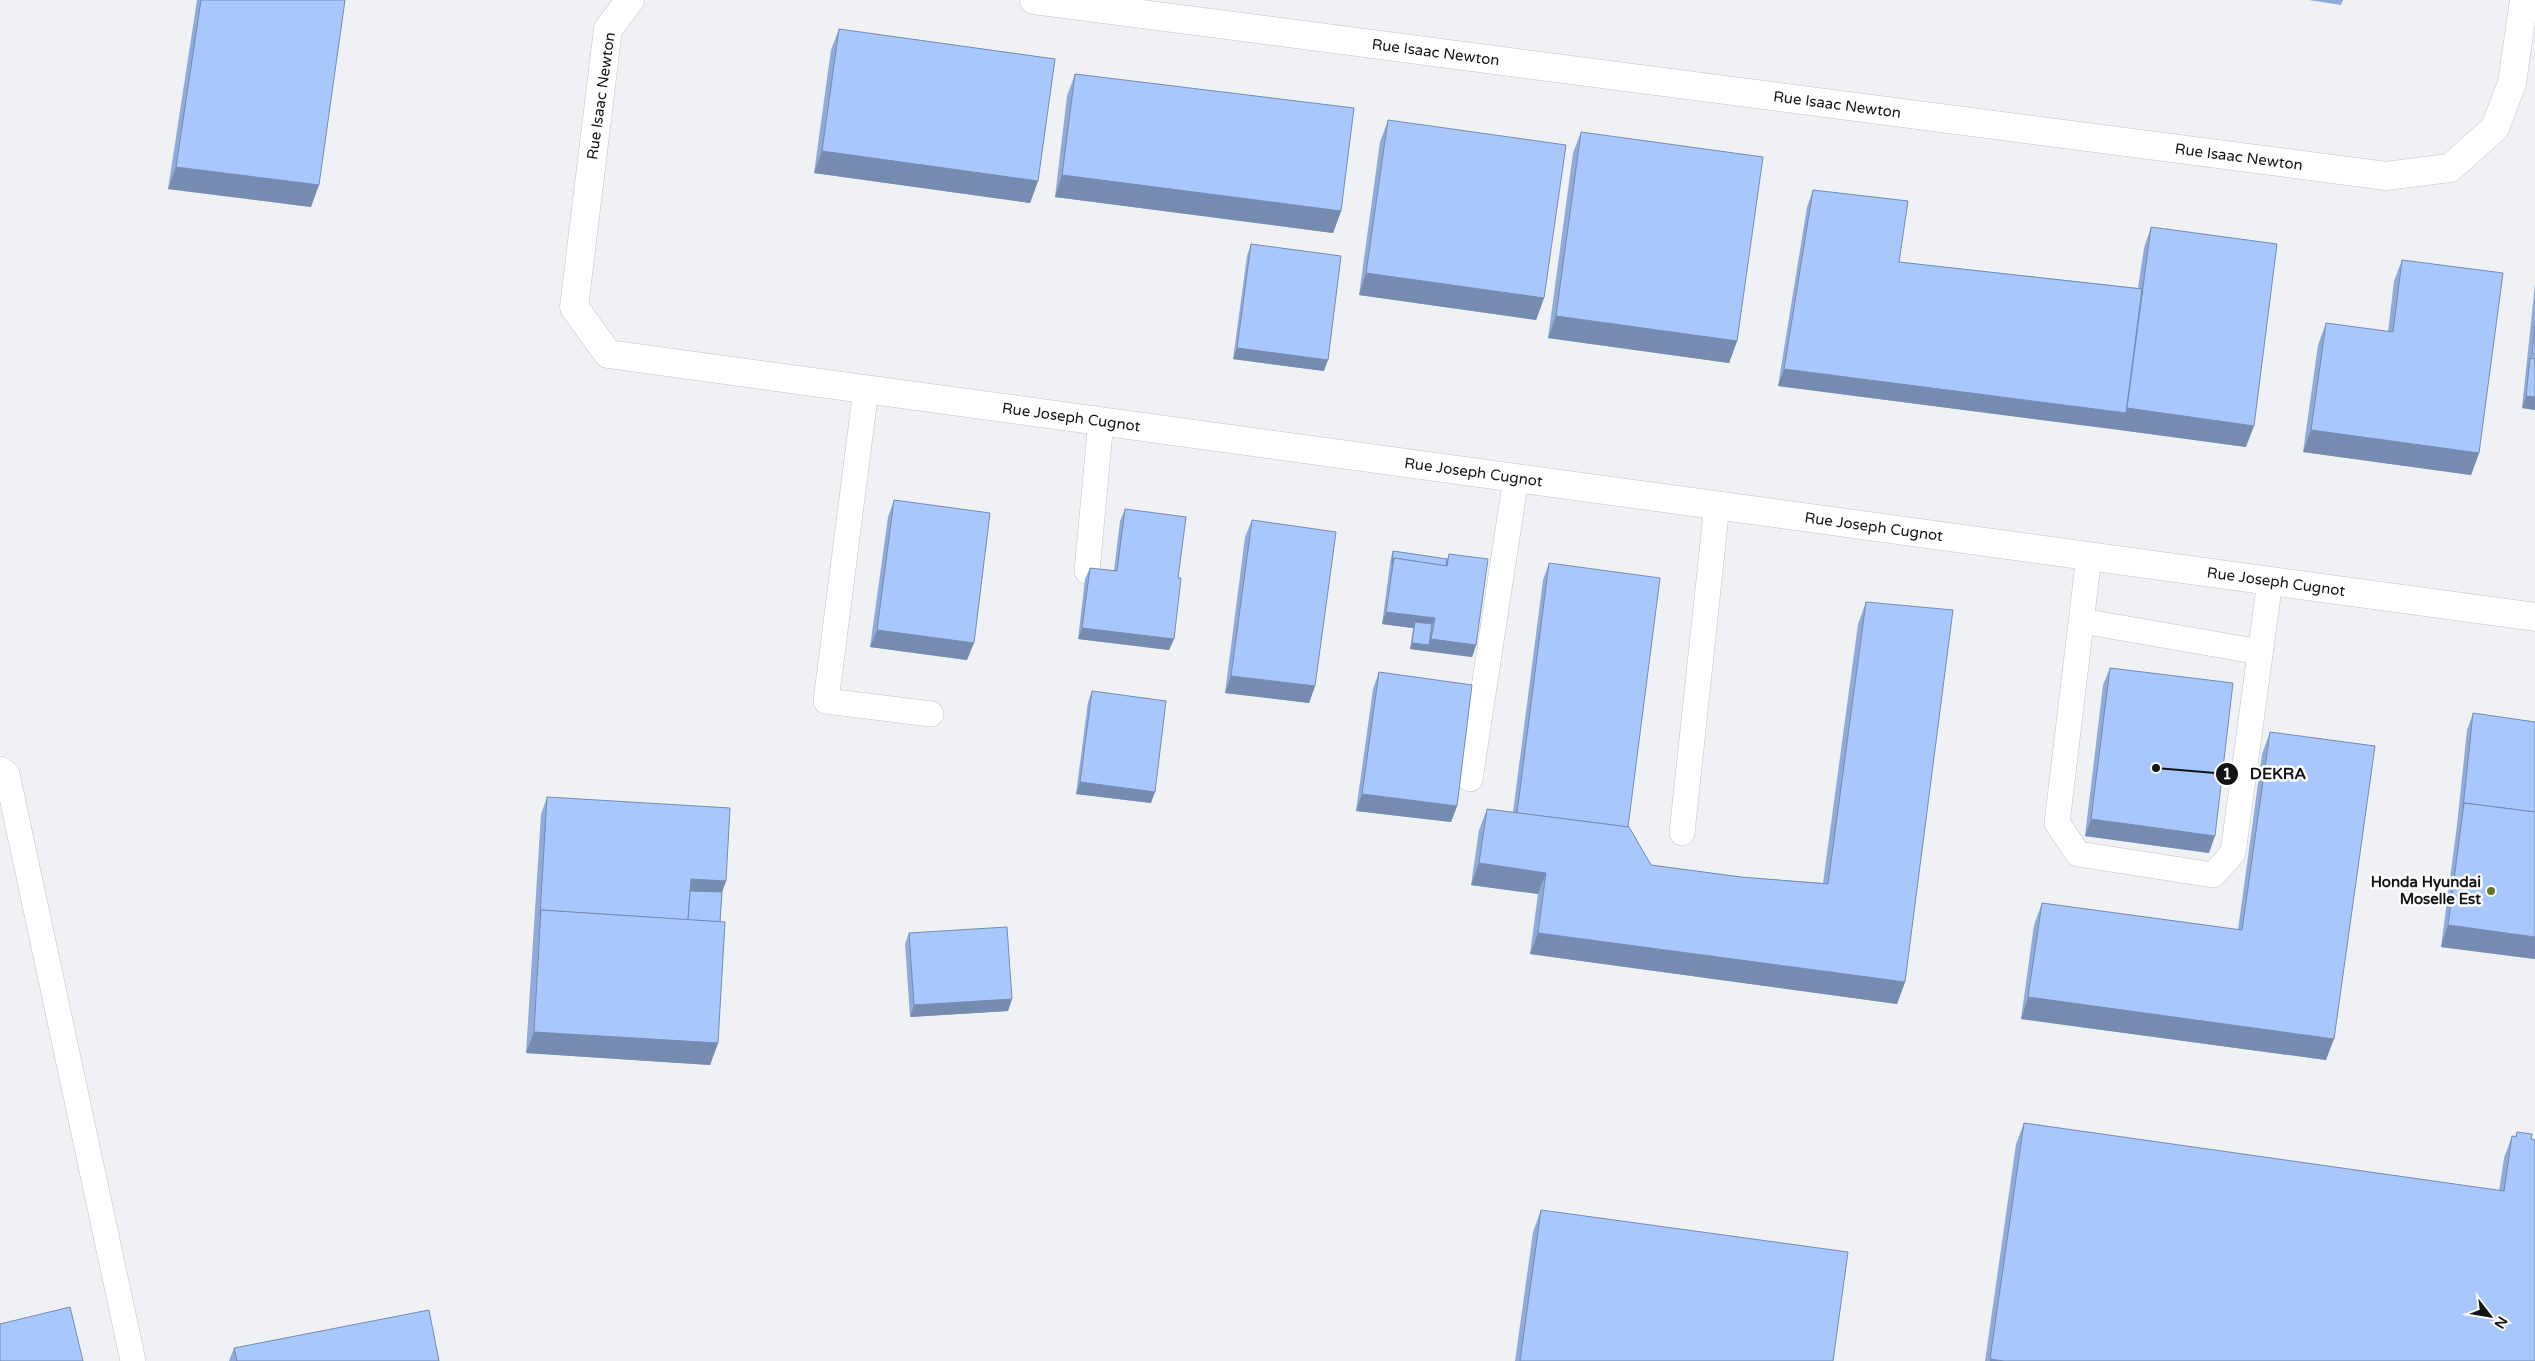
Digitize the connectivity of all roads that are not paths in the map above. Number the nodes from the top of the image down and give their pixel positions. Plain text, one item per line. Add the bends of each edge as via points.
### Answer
1 (630, 0) edge
2 (1034, 0) edge
3 (2524, 0) edge
4 (1100, 4) edge
5 (591, 168) joint
6 (866, 389) junction
7 (1102, 422) junction
8 (1516, 478) junction
9 (1717, 506) junction
10 (2089, 556) junction
11 (1087, 571) dead end
12 (2270, 581) junction
13 (2535, 617) edge
14 (2082, 621) junction
15 (2260, 652) junction
16 (931, 714) dead end
17 (0, 769) edge
18 (1470, 779) dead end
19 (1682, 833) dead end
20 (132, 1361) edge

1 - 5 street, Rue Isaac Newton via 608,29
2 - 4 street, Rue Isaac Newton
3 - 4 street, Rue Isaac Newton via 2512,83 2496,128 2450,168 2386,176
5 - 6 street, Rue Joseph Cugnot via 574,306 608,354
6 - 7 street, Rue Joseph Cugnot
6 - 16 lane via 826,701
7 - 8 street, Rue Joseph Cugnot
7 - 11 lane
8 - 9 street, Rue Joseph Cugnot
8 - 18 lane
9 - 10 street, Rue Joseph Cugnot
9 - 19 lane
10 - 12 street, Rue Joseph Cugnot
10 - 14 lane
12 - 13 street, Rue Joseph Cugnot
12 - 15 lane
14 - 15 lane
14 - 15 lane via 2057,823 2078,854 2213,875 2234,853
17 - 20 lane via 7,774

